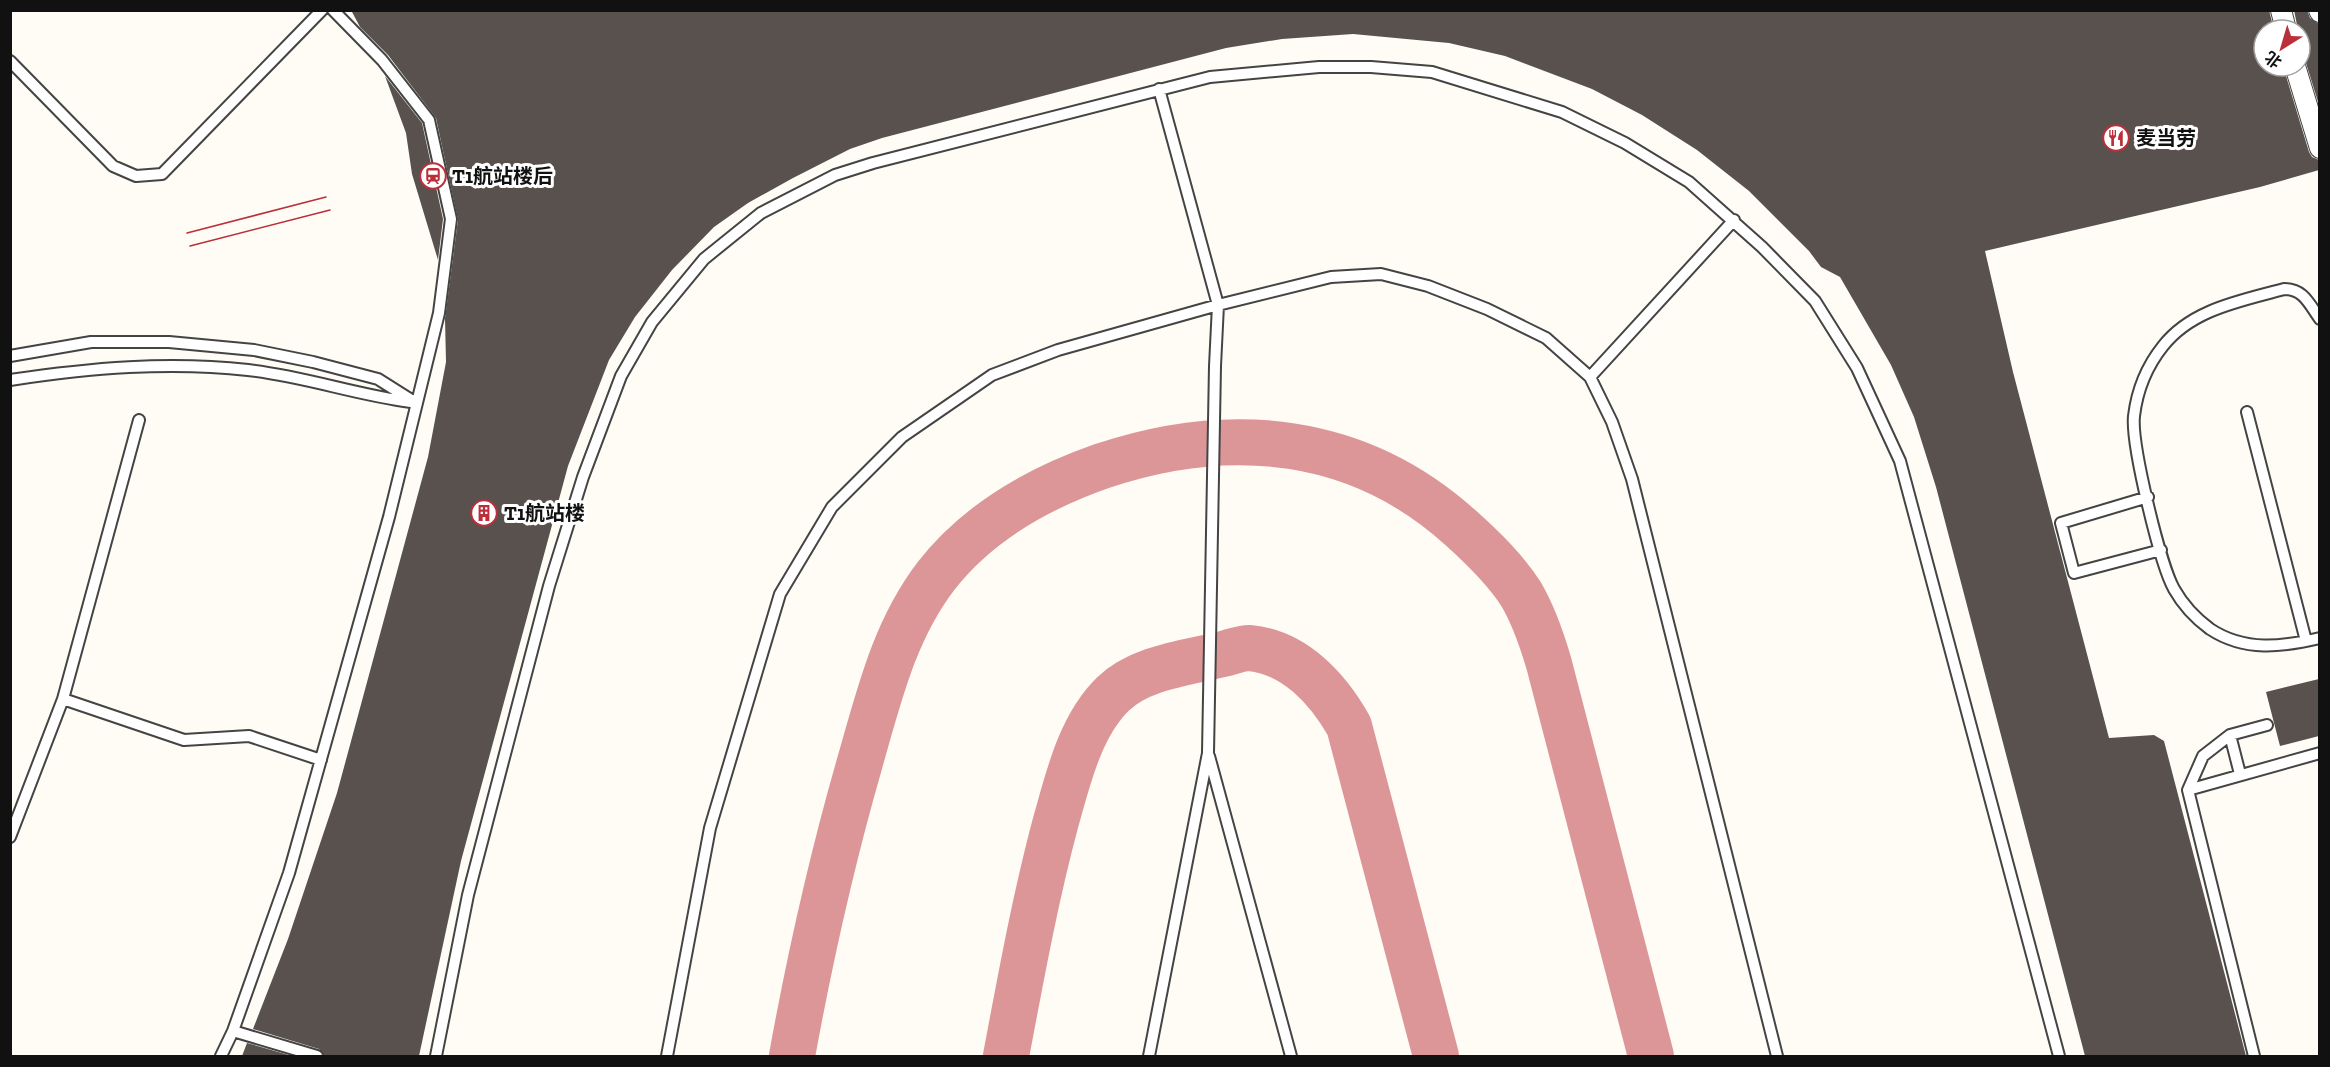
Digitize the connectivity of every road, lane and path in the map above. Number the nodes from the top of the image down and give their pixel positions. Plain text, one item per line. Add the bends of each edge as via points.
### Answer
1 (322, 10) edge
2 (333, 10) edge
3 (10, 61) edge
4 (2299, 78) edge
5 (1159, 89) junction
6 (2319, 148) edge
7 (1734, 220) junction
8 (1218, 305) junction
9 (2319, 319) edge
10 (10, 356) edge
11 (1590, 377) junction
12 (10, 380) edge
13 (416, 403) junction
14 (2247, 412) dead end
15 (139, 420) dead end
16 (2148, 497) junction
17 (2161, 550) junction
18 (2319, 638) edge
19 (2306, 641) junction
20 (63, 699) junction
21 (2267, 725) dead end
22 (2230, 735) junction
23 (1208, 753) junction
24 (2319, 753) edge
25 (321, 760) junction
26 (2240, 774) junction
27 (2188, 789) junction
28 (10, 837) edge
29 (233, 1031) junction
30 (221, 1056) edge
31 (316, 1056) edge
32 (436, 1056) edge
33 (667, 1056) edge
34 (1149, 1056) edge
35 (1291, 1056) edge
36 (1777, 1056) edge
37 (2059, 1056) edge
38 (2254, 1056) edge

1 - 3 lane via 162,174 136,176 113,166
2 - 13 lane via 382,60 429,120 451,219 439,313
4 - 6 street
5 - 7 lane via 1210,77 1319,67 1432,72 1562,111 1689,182
5 - 8 lane
5 - 32 lane via 835,175 761,213 704,259 652,322 617,387 583,477 549,586 468,895
7 - 11 lane
7 - 37 lane via 1815,301 1857,368 1900,461
8 - 11 lane via 1331,277 1381,274 1428,286 1546,338
8 - 23 lane
8 - 33 lane via 1058,350 992,375 902,437 832,507 780,594 770,627 711,828
9 - 16 lane via 2296,289 2284,289 2212,310 2193,319 2163,345 2143,379 2134,418 2134,438
10 - 13 lane via 90,342 169,342 254,350 378,379
11 - 36 lane via 1612,422 1632,479
12 - 13 lane via 86,369 165,364 250,370
13 - 25 lane via 389,517
14 - 19 lane
15 - 20 lane
16 - 17 lane
16 - 17 lane via 2061,524 2074,573
17 - 19 lane via 2183,603 2212,630 2257,646 2287,646
18 - 19 lane
20 - 25 lane via 184,740 249,736
20 - 28 lane
21 - 22 lane
22 - 26 lane
22 - 27 lane via 2203,756
23 - 34 lane
23 - 35 lane
24 - 26 lane
25 - 29 lane via 289,873
26 - 27 lane
27 - 38 lane
29 - 30 lane
29 - 31 lane

